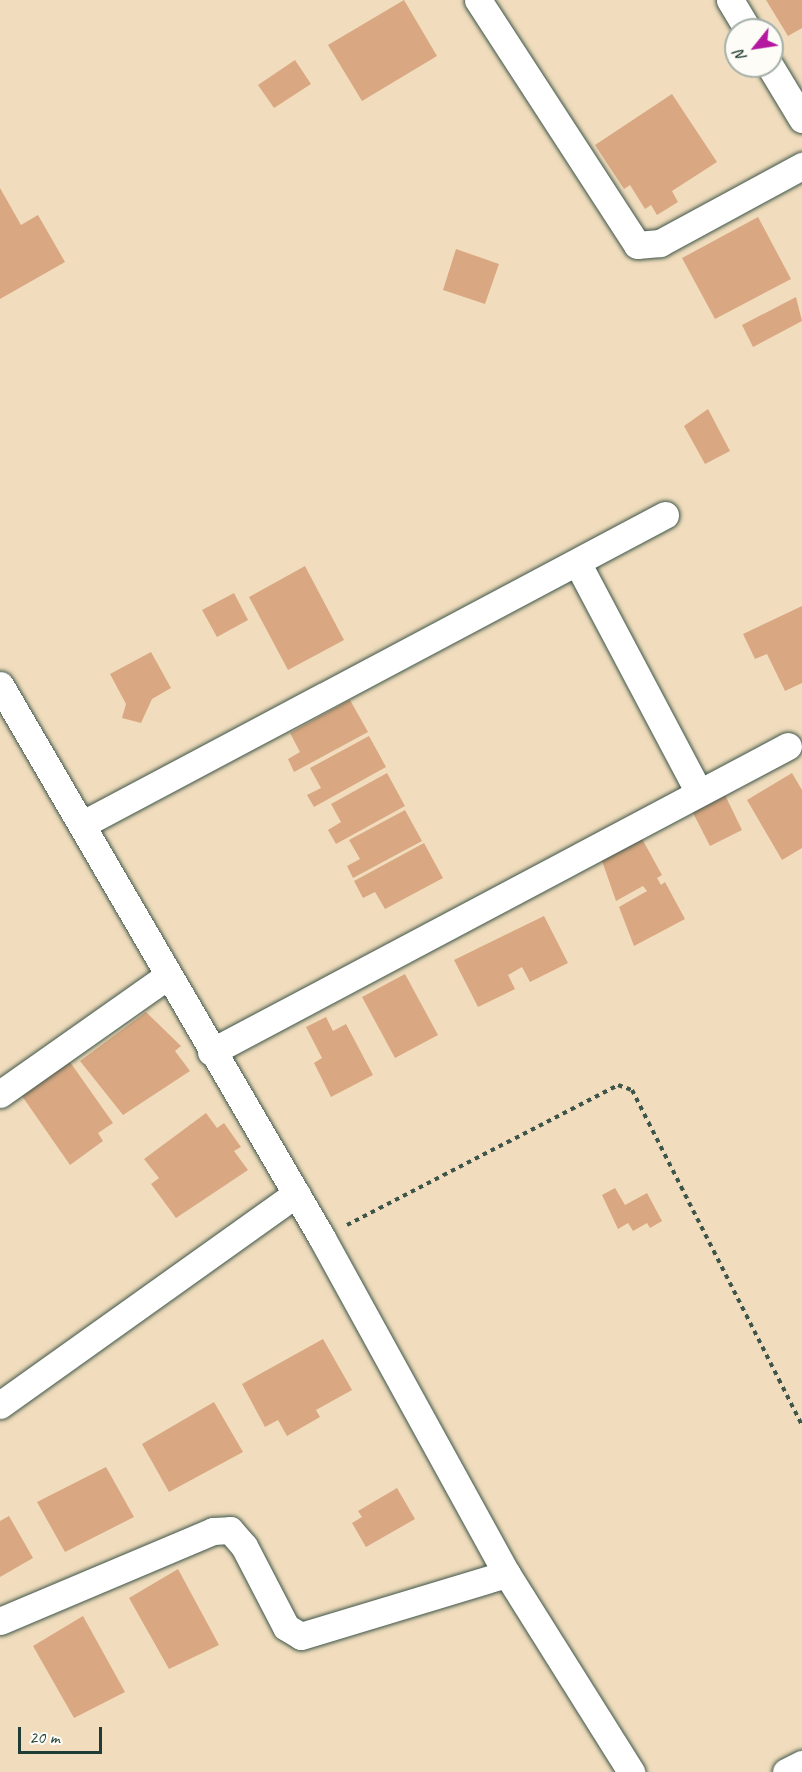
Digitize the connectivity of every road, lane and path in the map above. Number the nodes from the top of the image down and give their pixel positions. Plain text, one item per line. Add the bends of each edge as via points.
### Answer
1 (478, 0) edge
2 (730, 0) edge
3 (741, 18) edge
4 (777, 78) edge
5 (802, 119) edge
6 (802, 166) edge
7 (664, 515) dead end
8 (578, 564) junction
9 (0, 685) edge
10 (788, 746) dead end
11 (698, 791) junction
12 (83, 824) junction
13 (166, 977) junction
14 (211, 1052) junction
15 (0, 1094) edge
16 (296, 1194) junction
17 (322, 1238) junction
18 (0, 1405) edge
19 (802, 1425) edge
20 (507, 1574) junction
21 (0, 1622) edge
22 (802, 1764) edge
23 (631, 1772) edge
24 (786, 1772) edge

1 - 6 street via 637,245 660,243
2 - 3 street
4 - 5 street
7 - 8 street
8 - 11 street
8 - 12 street
9 - 12 street
10 - 11 street
11 - 14 street
12 - 13 street
13 - 14 street
13 - 15 street
14 - 16 street
16 - 17 street
16 - 18 street
17 - 19 path via 618,1085 632,1090
17 - 20 street
20 - 21 street via 301,1636 286,1627 244,1546 230,1530 213,1531
20 - 23 street
22 - 24 street

